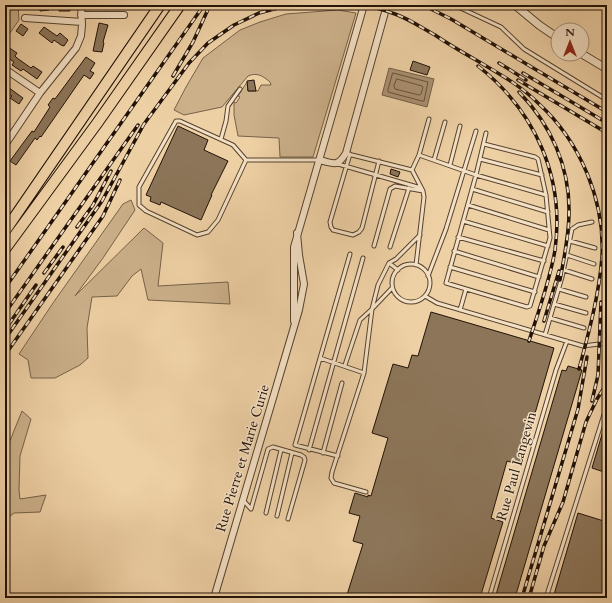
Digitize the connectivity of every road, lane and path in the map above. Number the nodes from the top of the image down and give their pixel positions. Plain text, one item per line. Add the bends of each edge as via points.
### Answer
1 (81, 5) edge
2 (160, 5) edge
3 (174, 5) edge
4 (180, 5) edge
5 (364, 5) edge
6 (387, 5) edge
7 (454, 5) edge
8 (515, 5) edge
9 (82, 15) junction
10 (124, 15) dead end
11 (25, 18) dead end
12 (82, 22) junction
13 (550, 33) edge
14 (590, 59) edge
15 (5, 69) edge
16 (607, 69) edge
17 (240, 89) dead end
18 (40, 93) junction
19 (607, 100) edge
20 (429, 119) dead end
21 (98, 122) junction
22 (445, 122) dead end
23 (460, 126) dead end
24 (476, 131) dead end
25 (486, 133) dead end
26 (221, 139) junction
27 (6, 143) edge
28 (484, 144) junction
29 (348, 153) junction
30 (419, 155) junction
31 (480, 159) junction
32 (246, 160) junction
33 (319, 160) junction
34 (434, 160) junction
35 (379, 161) junction
36 (336, 163) junction
37 (450, 165) junction
38 (346, 166) junction
39 (412, 170) junction
40 (464, 170) junction
41 (476, 174) junction
42 (376, 175) junction
43 (542, 175) junction
44 (409, 188) junction
45 (422, 189) junction
46 (472, 189) junction
47 (546, 195) junction
48 (468, 205) junction
49 (548, 212) junction
50 (463, 221) junction
51 (592, 222) dead end
52 (549, 230) junction
53 (5, 231) edge
54 (297, 233) junction
55 (420, 235) junction
56 (458, 237) junction
57 (570, 240) junction
58 (374, 246) dead end
59 (548, 246) junction
60 (390, 247) dead end
61 (595, 248) dead end
62 (5, 249) edge
63 (454, 251) junction
64 (350, 254) dead end
65 (567, 255) junction
66 (363, 258) dead end
67 (544, 261) junction
68 (390, 263) junction
69 (594, 264) dead end
70 (416, 265) junction
71 (450, 267) junction
72 (398, 270) junction
73 (564, 270) junction
74 (428, 276) junction
75 (539, 277) junction
76 (592, 279) dead end
77 (392, 288) junction
78 (466, 289) junction
79 (559, 289) junction
80 (535, 292) junction
81 (425, 296) junction
82 (586, 297) dead end
83 (554, 304) junction
84 (372, 309) junction
85 (460, 310) junction
86 (586, 313) dead end
87 (550, 318) junction
88 (294, 325) junction
89 (584, 328) dead end
90 (545, 335) junction
91 (567, 341) junction
92 (607, 343) edge
93 (320, 358) junction
94 (334, 363) junction
95 (345, 365) junction
96 (364, 373) junction
97 (342, 383) dead end
98 (607, 405) edge
99 (281, 450) junction
100 (309, 450) junction
101 (292, 453) junction
102 (323, 453) junction
103 (338, 456) junction
104 (366, 492) dead end
105 (242, 500) junction
106 (266, 514) dead end
107 (277, 516) dead end
108 (288, 519) dead end
109 (214, 598) edge
110 (489, 598) edge
111 (546, 598) edge

1 - 9 street
2 - 53 highway
3 - 21 highway
4 - 21 highway
5 - 33 street, Rue Pierre et Marie Curie
6 - 29 street
7 - 19 lane via 501,26 524,49
8 - 13 street
9 - 10 street
9 - 12 street
11 - 12 street
12 - 18 street via 82,36 76,48
14 - 16 street
15 - 18 street
17 - 26 lane via 228,106
18 - 27 street
20 - 30 lane
21 - 62 highway
22 - 34 lane
23 - 37 lane
24 - 40 lane
25 - 28 lane
26 - 32 lane via 233,145
26 - 32 lane via 176,121 139,187 139,205 146,211 197,235 208,232 218,220
28 - 31 lane
28 - 43 lane via 536,157
29 - 35 lane
29 - 36 street via 341,162
29 - 38 lane
30 - 34 lane
30 - 39 lane
31 - 41 lane
31 - 43 lane
32 - 33 lane
33 - 36 street
33 - 54 street, Rue Pierre et Marie Curie
34 - 37 lane
35 - 39 lane
35 - 42 lane
36 - 38 lane
37 - 40 lane
38 - 42 lane
38 - 42 lane via 330,222 333,230 353,235 359,232
39 - 45 lane
40 - 41 lane
40 - 74 lane
41 - 46 lane
41 - 47 lane
42 - 45 lane
43 - 47 lane
44 - 45 lane
44 - 58 lane via 395,186 390,189
44 - 60 lane
45 - 55 lane via 424,197
46 - 48 lane
46 - 49 lane
47 - 49 lane
48 - 50 lane
48 - 52 lane
49 - 52 lane
50 - 56 lane
50 - 59 lane
51 - 57 lane via 574,227
52 - 59 lane
54 - 88 street, Rue Pierre et Marie Curie via 294,247
54 - 88 street, Rue Pierre et Marie Curie via 304,284
55 - 68 lane
55 - 70 lane
56 - 63 lane
56 - 67 lane
57 - 61 lane
57 - 65 lane
59 - 67 lane
63 - 71 lane
63 - 75 lane
64 - 93 lane
65 - 69 lane
65 - 73 lane
66 - 94 lane
67 - 75 lane
68 - 72 lane
68 - 84 lane via 378,285
70 - 72 lane via 410,264
70 - 74 lane via 425,270
71 - 78 lane via 446,283
71 - 80 lane
72 - 77 lane via 392,278
73 - 76 lane
73 - 79 lane
74 - 81 lane via 430,283
75 - 80 lane
77 - 81 lane via 398,298 404,301 416,302
77 - 84 lane
78 - 80 lane via 527,307 531,305
78 - 85 lane
79 - 82 lane
79 - 83 lane
81 - 85 lane via 437,303
83 - 86 lane
83 - 87 lane
84 - 95 lane via 360,320
84 - 96 lane
85 - 90 lane
87 - 89 lane
87 - 90 lane
88 - 105 street, Rue Pierre et Marie Curie
90 - 91 lane
91 - 92 lane via 583,346
91 - 110 lane, Rue Paul Langevin via 556,370
93 - 94 lane
93 - 100 lane via 295,445
94 - 95 lane
94 - 100 lane
95 - 96 lane
96 - 103 lane
97 - 102 lane
98 - 111 lane
99 - 101 lane
99 - 105 lane via 273,447 268,449 251,509
99 - 106 lane
100 - 102 lane
101 - 107 lane
101 - 108 lane via 304,456 305,460
102 - 103 lane
103 - 104 lane via 332,472 334,483
105 - 109 street, Rue Pierre et Marie Curie

